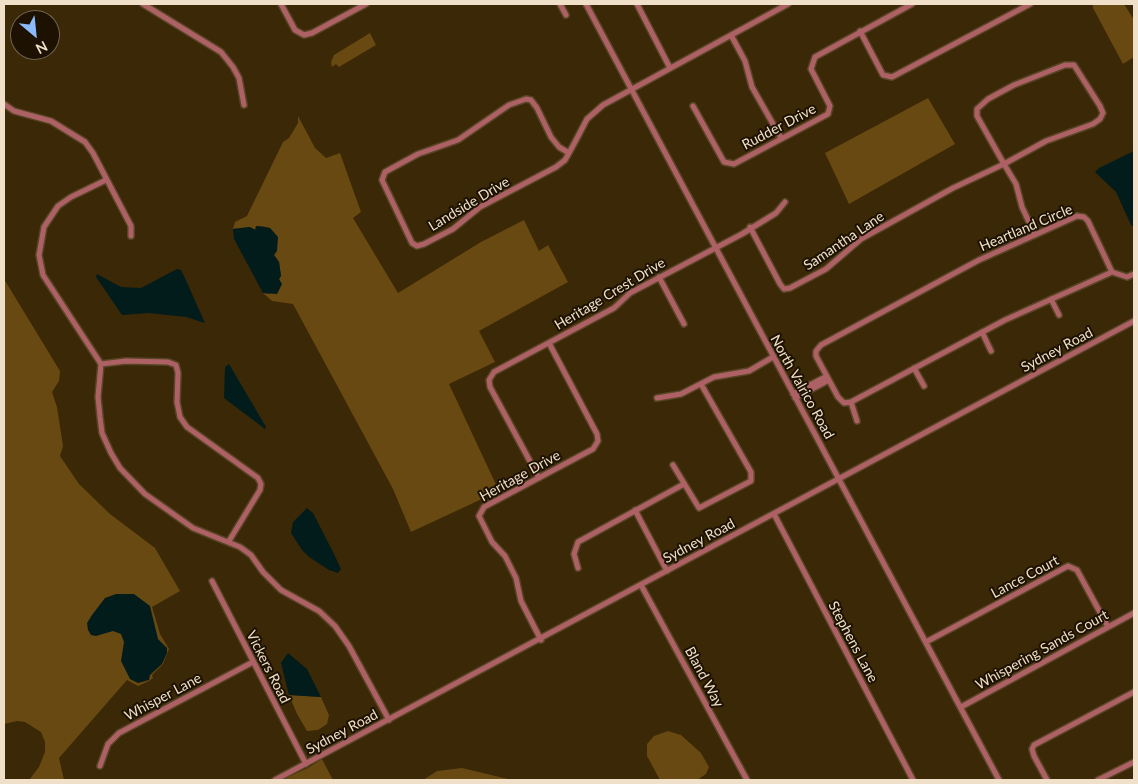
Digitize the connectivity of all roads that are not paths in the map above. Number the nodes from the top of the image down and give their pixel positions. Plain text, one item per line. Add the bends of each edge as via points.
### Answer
1 (143, 4) edge
2 (281, 4) edge
3 (366, 4) edge
4 (560, 4) edge
5 (586, 4) edge
6 (637, 4) edge
7 (788, 4) edge
8 (912, 4) edge
9 (1030, 4) edge
10 (566, 15) dead end
11 (860, 31) junction
12 (731, 34) junction
13 (670, 68) junction
14 (630, 89) junction
15 (4, 104) edge
16 (244, 105) dead end
17 (692, 106) dead end
18 (781, 138) junction
19 (569, 153) junction
20 (1004, 164) junction
21 (106, 180) junction
22 (785, 202) dead end
23 (750, 227) junction
24 (1035, 235) junction
25 (131, 236) dead end
26 (716, 248) junction
27 (1112, 272) junction
28 (1134, 274) edge
29 (659, 277) junction
30 (1051, 299) junction
31 (1059, 315) dead end
32 (1134, 321) edge
33 (684, 324) dead end
34 (982, 332) junction
35 (549, 343) junction
36 (991, 351) dead end
37 (773, 357) junction
38 (101, 364) junction
39 (914, 368) junction
40 (828, 378) junction
41 (701, 384) junction
42 (924, 386) dead end
43 (794, 396) junction
44 (657, 398) dead end
45 (852, 402) junction
46 (857, 421) dead end
47 (673, 465) dead end
48 (539, 478) junction
49 (840, 479) junction
50 (684, 484) junction
51 (635, 510) junction
52 (774, 514) junction
53 (229, 541) junction
54 (578, 568) dead end
55 (667, 571) junction
56 (212, 581) dead end
57 (641, 585) junction
58 (1134, 613) edge
59 (1108, 627) junction
60 (541, 640) junction
61 (926, 642) junction
62 (253, 662) junction
63 (1134, 692) edge
64 (961, 708) junction
65 (389, 720) junction
66 (1134, 762) edge
67 (306, 764) junction
68 (100, 766) dead end
69 (275, 780) edge
70 (746, 780) edge
71 (913, 780) edge
72 (999, 780) edge
73 (1048, 780) edge
74 (1098, 780) edge

1 - 16 street via 220,52 239,78
2 - 3 street via 296,30 304,35
4 - 10 street
5 - 14 street, North Valrico Road
6 - 13 street
7 - 12 street, Landside Drive
8 - 11 street, Rudder Drive
9 - 11 street via 892,77 883,75
11 - 18 street, Rudder Drive via 815,57 811,69 830,106 828,114
12 - 13 street, Landside Drive
12 - 18 street via 745,61 752,87
13 - 14 street, Landside Drive
14 - 19 street, Landside Drive via 603,105 588,119
14 - 26 street, North Valrico Road
15 - 21 street via 14,111 51,121 84,142
17 - 18 street, Rudder Drive via 724,162 734,164
19 - 19 street, Landside Drive via 556,167 480,207 446,233 418,246 410,240 382,180 385,172 418,154 458,140 509,105 526,99 537,108 559,147
20 - 20 street, Samantha Lane via 1046,141 1100,119 1103,113 1078,67 1065,65 1000,92 979,106 977,116
20 - 23 street, Samantha Lane via 861,239 826,269 790,288 784,289 780,284
20 - 24 street, Samantha Lane via 1016,184
21 - 25 street via 131,226
21 - 38 street via 58,206 44,227 39,246 43,275
22 - 23 street, Heritage Crest Drive via 776,213
23 - 26 street, Heritage Crest Drive
24 - 27 street, Heartland Circle via 1077,216 1084,217
24 - 40 street, Heartland Circle via 979,260 821,345 816,356
26 - 29 street, Heritage Crest Drive
26 - 37 street, North Valrico Road
27 - 28 street via 1127,277
27 - 30 street
29 - 33 street
29 - 35 street, Heritage Crest Drive via 630,293 614,308
30 - 31 street
30 - 34 street
32 - 49 street, Sydney Road
34 - 36 street
34 - 39 street
35 - 48 street, Heritage Drive via 598,441 593,449
35 - 48 street, Heritage Crest Drive via 494,372 489,380
37 - 41 street via 749,371
37 - 43 street, North Valrico Road
38 - 53 street via 98,397 101,425 110,453 120,468 145,494 193,528
38 - 53 street via 126,361 176,365 177,402 180,417 187,427 258,478 260,490
39 - 42 street
39 - 45 street
40 - 43 street
40 - 45 street, Heartland Circle via 844,403
41 - 44 street via 681,394
41 - 50 street via 752,472 751,481 699,508
43 - 49 street, North Valrico Road
45 - 46 street
47 - 50 street
48 - 60 street, Heritage Drive via 484,507 479,516 516,578 521,601
49 - 52 street, Sydney Road
49 - 61 street, North Valrico Road
50 - 51 street
51 - 54 street via 578,542 574,554
51 - 55 street
52 - 55 street, Sydney Road
52 - 71 street, Stephens Lane
53 - 65 street via 251,555 281,590 318,611 335,626
55 - 57 street, Sydney Road
56 - 62 street, Vickers Road
57 - 60 street, Sydney Road
57 - 70 street, Bland Way
58 - 59 street, Whispering Sands Court
59 - 61 street, Lance Court via 1077,570 1068,566
59 - 64 street, Whispering Sands Court
60 - 65 street, Sydney Road
61 - 64 street, North Valrico Road
62 - 67 street, Vickers Road
62 - 68 street, Whisper Lane via 119,733 108,744
63 - 73 street via 1034,745 1034,756
64 - 72 street, North Valrico Road
65 - 67 street, Sydney Road
66 - 74 street
67 - 69 street, Sydney Road

